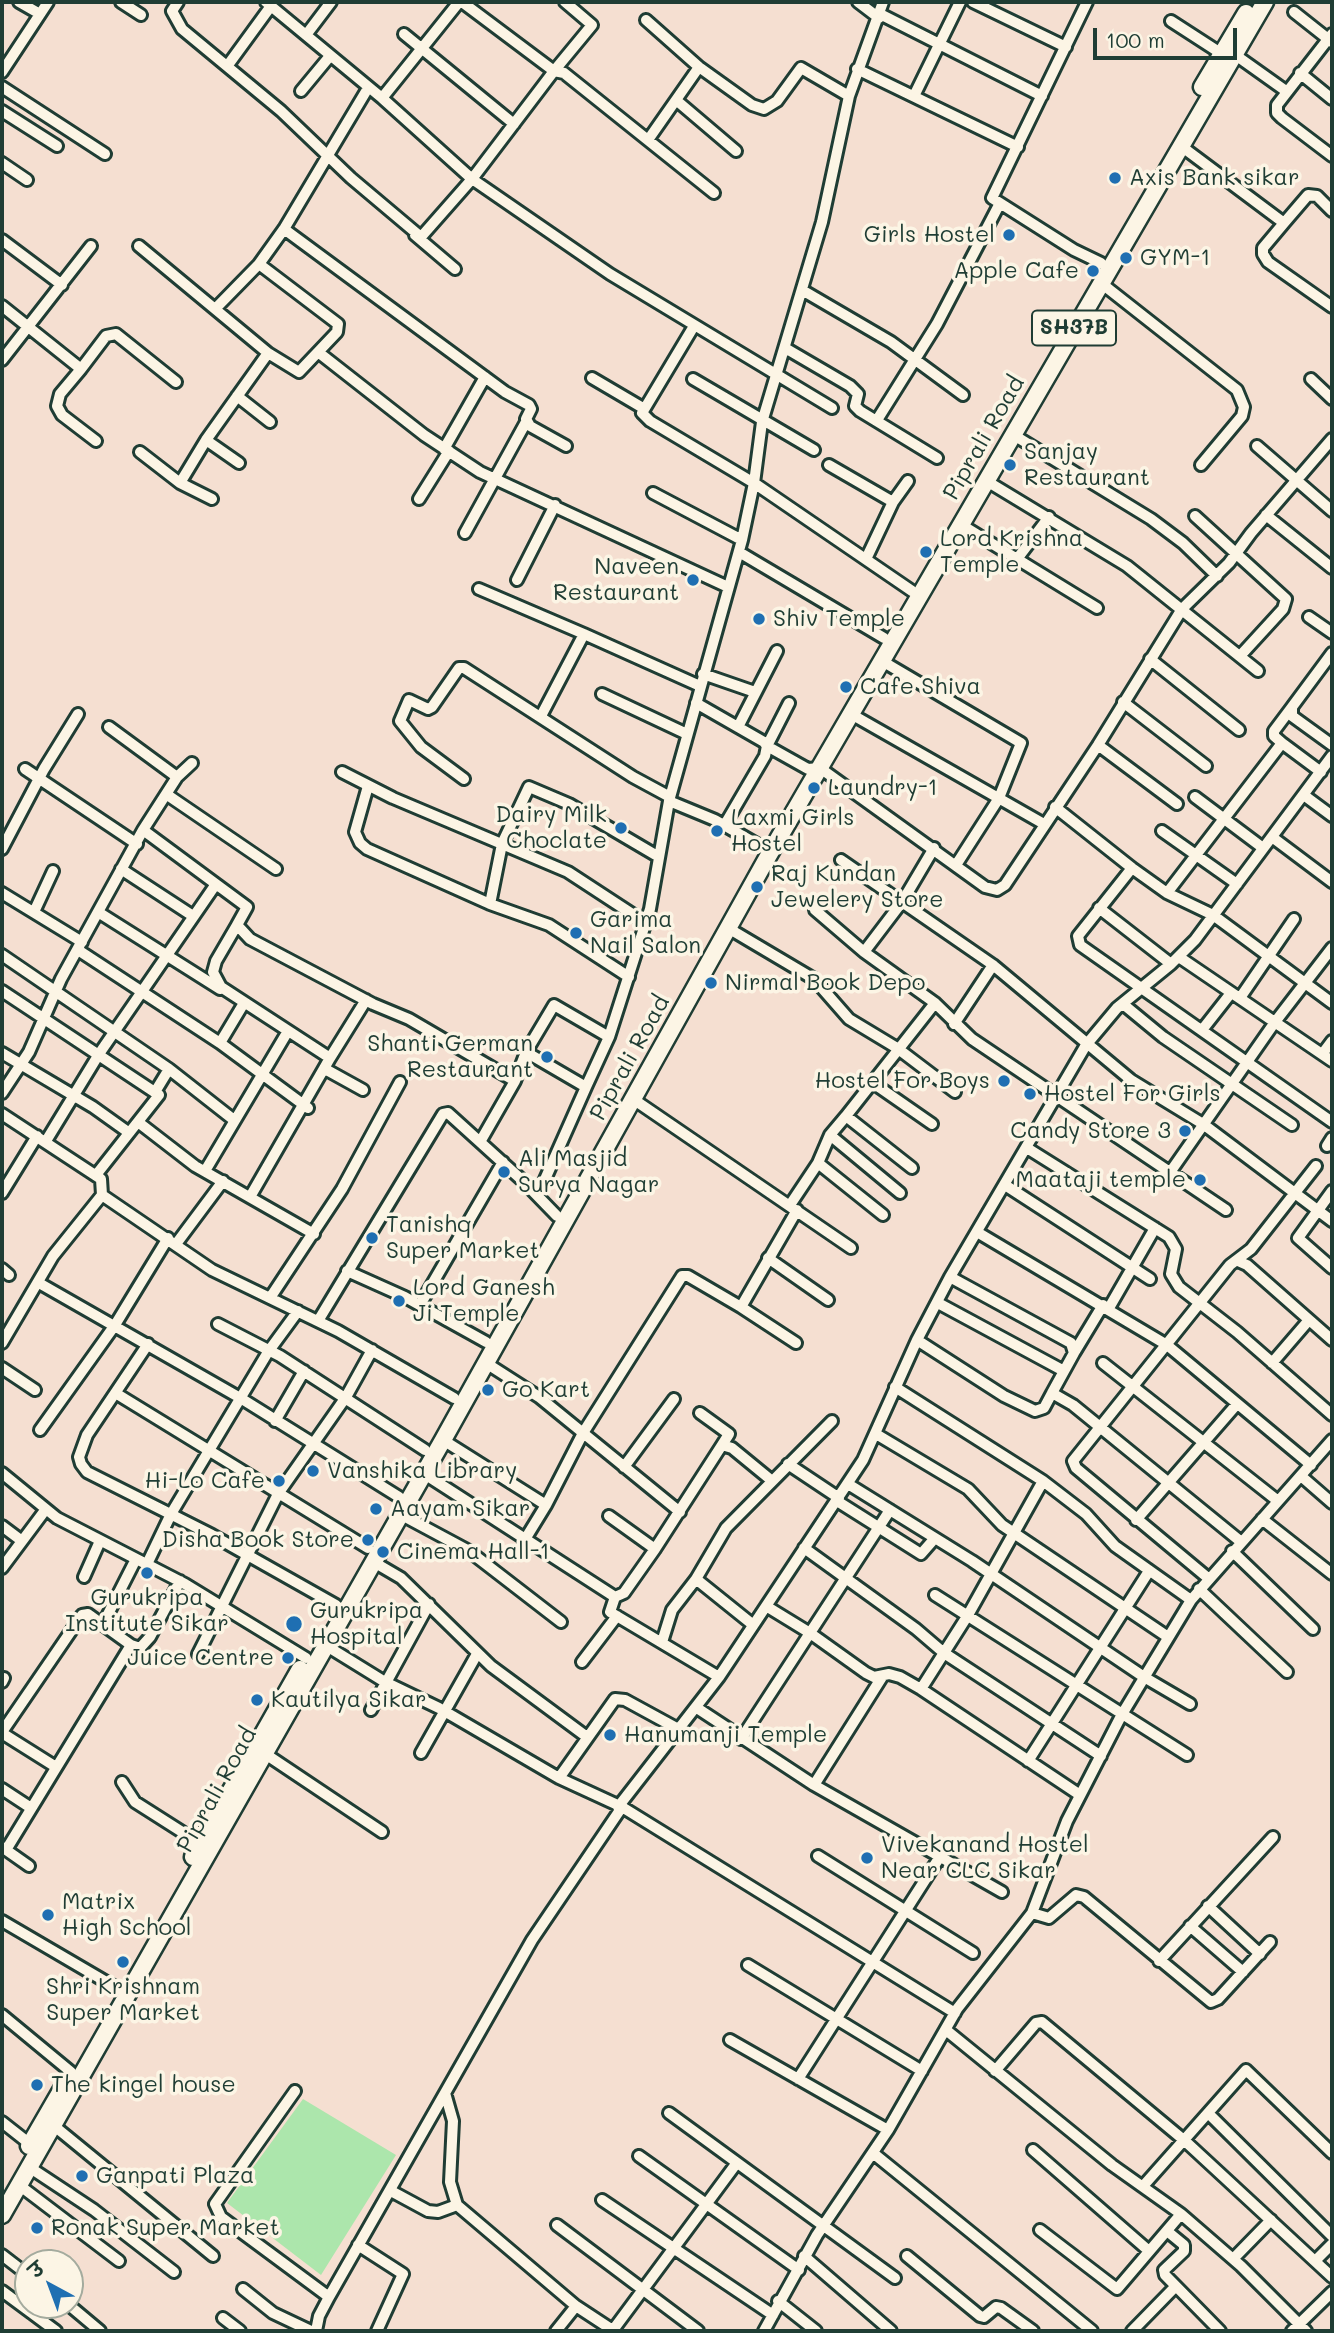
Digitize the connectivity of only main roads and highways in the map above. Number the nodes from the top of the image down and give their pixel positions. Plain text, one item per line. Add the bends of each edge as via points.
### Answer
1 (1252, 2) edge
2 (1265, 2) edge
3 (1228, 54) junction
4 (814, 769) junction
5 (400, 1506) junction
6 (370, 1555) junction
7 (321, 1642) junction
8 (2, 2201) edge
9 (2, 2215) edge

1 - 3 main road
2 - 3 main road, Piprali Road / SH37B
3 - 4 main road via 1101,263 884,638
3 - 4 main road, Piprali Road / SH37B via 1181,146 851,714
4 - 5 main road, Piprali Road / SH37B via 443,1440
4 - 5 main road via 762,848 425,1450
5 - 6 main road
6 - 7 main road, Piprali Road
6 - 7 main road via 336,1605
7 - 8 main road via 306,1658
7 - 9 main road, Piprali Road via 264,1753

